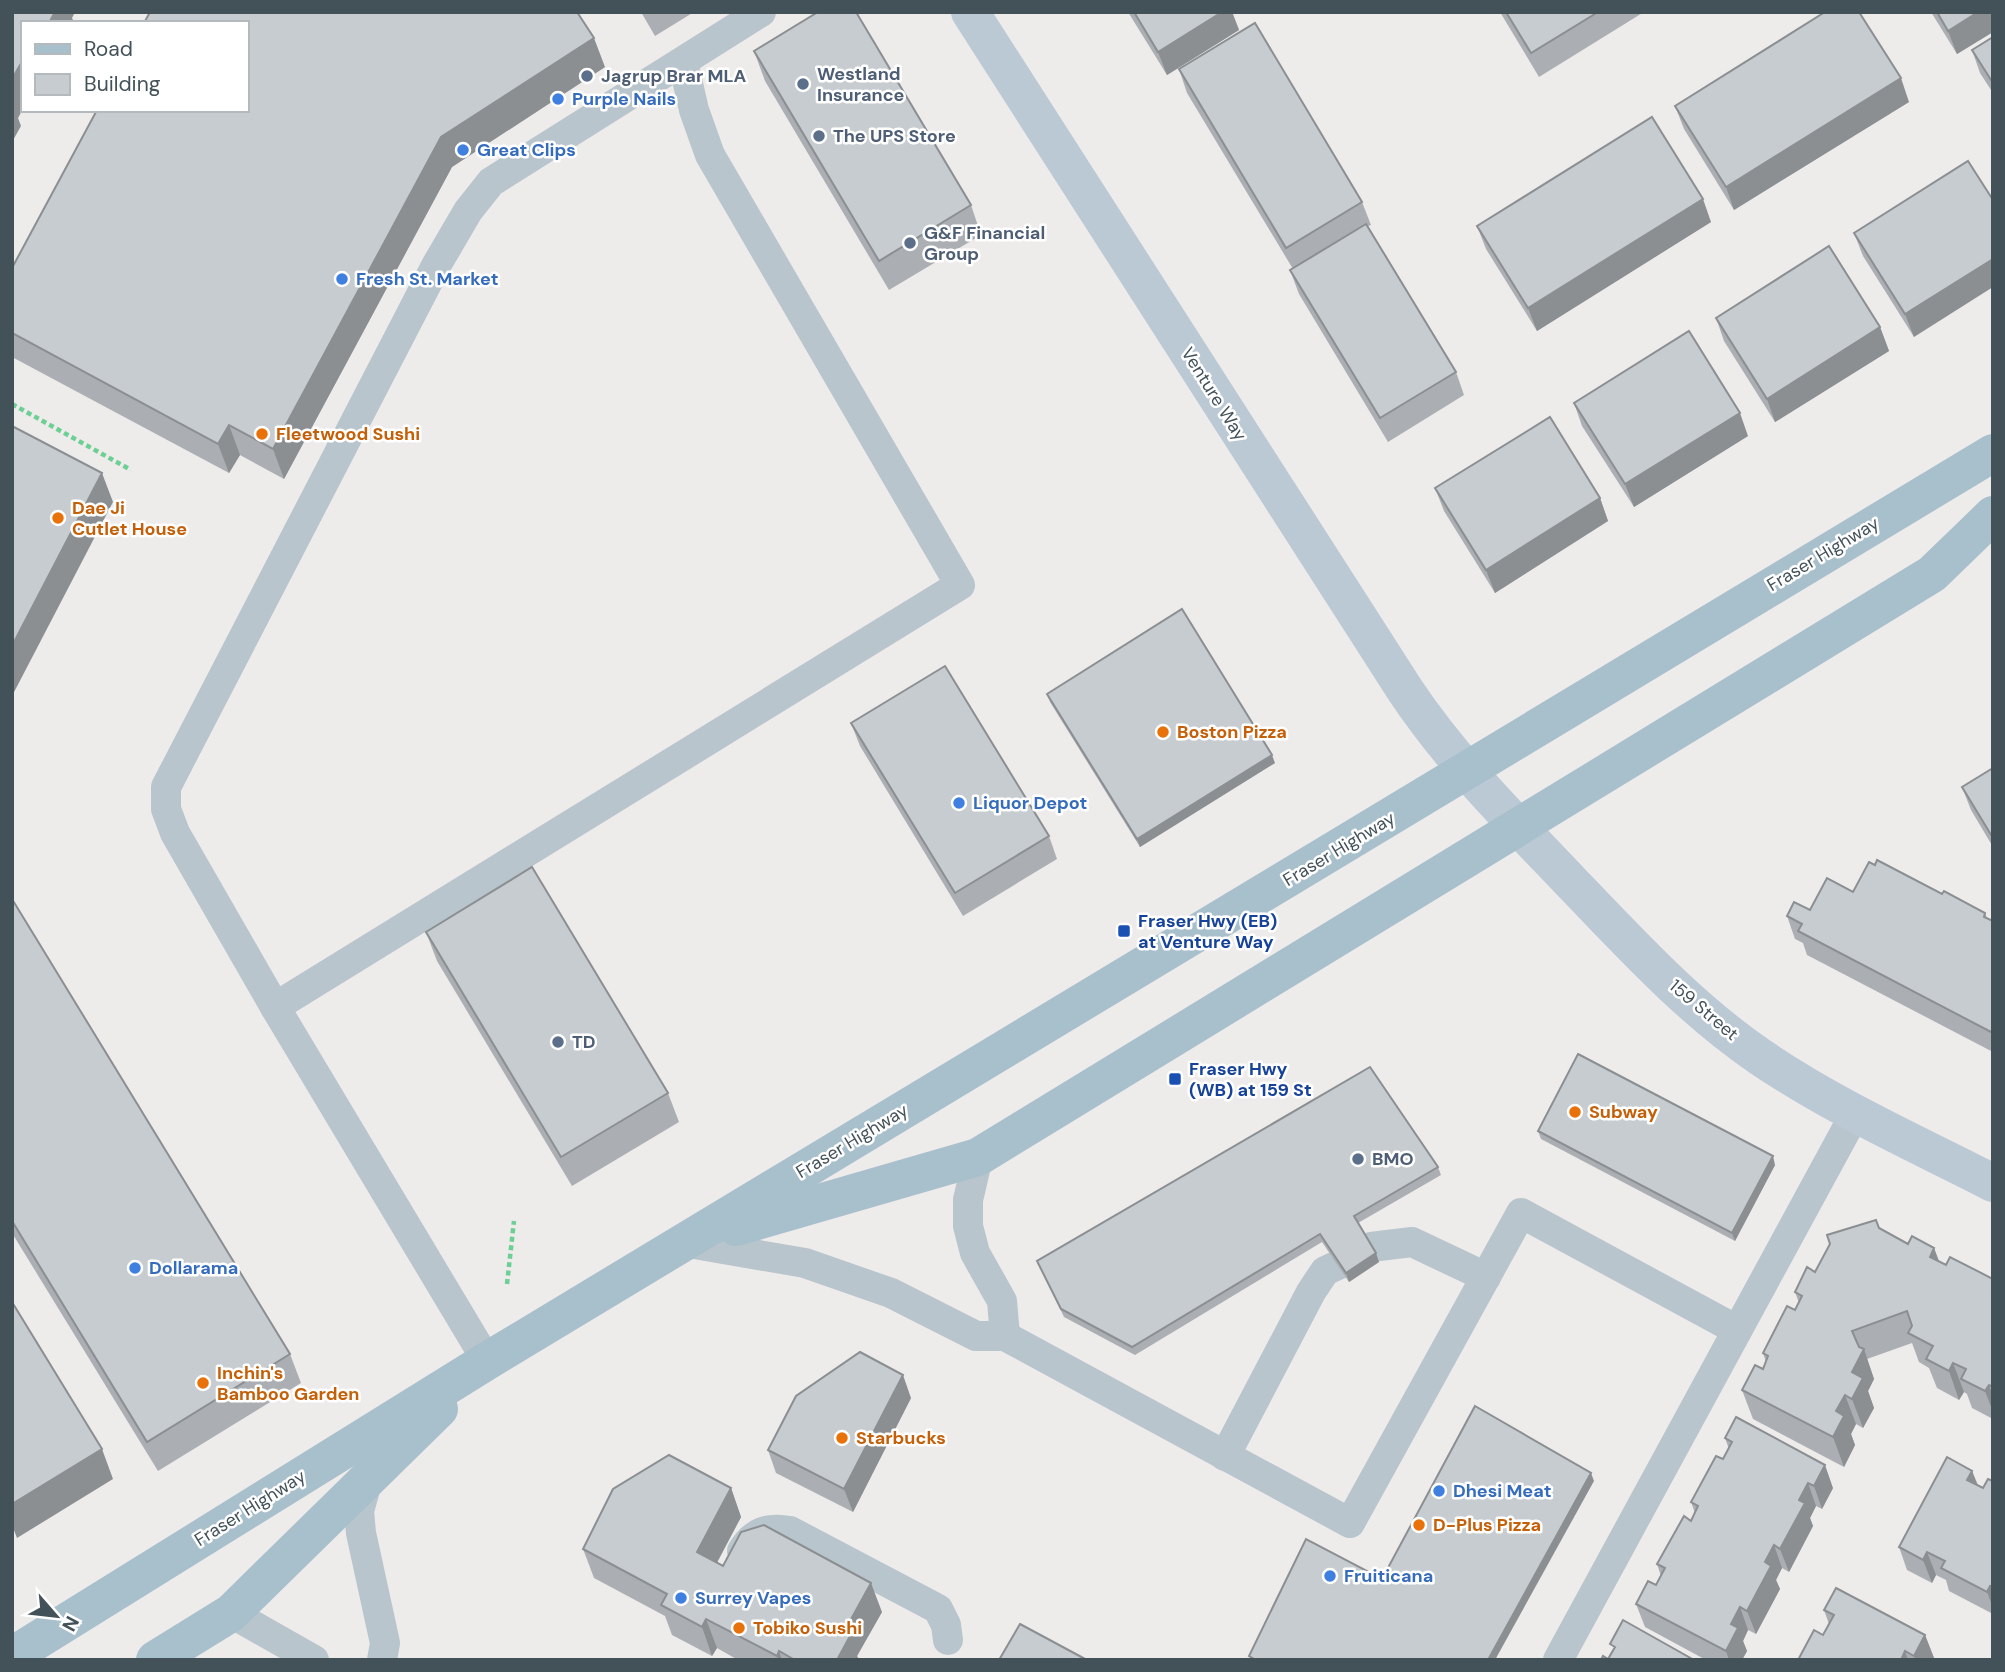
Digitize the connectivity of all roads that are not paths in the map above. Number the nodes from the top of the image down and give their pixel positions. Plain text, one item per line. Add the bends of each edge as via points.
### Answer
1 (761, 12) edge
2 (970, 12) edge
3 (683, 62) junction
4 (1993, 453) edge
5 (1993, 515) edge
6 (1465, 771) junction
7 (1517, 826) junction
8 (275, 1007) junction
9 (1856, 1112) junction
10 (978, 1157) junction
11 (1993, 1183) edge
12 (683, 1242) junction
13 (1371, 1247) edge
14 (1338, 1265) edge
15 (1486, 1277) junction
16 (1737, 1330) junction
17 (1005, 1336) junction
18 (488, 1361) junction
19 (1225, 1456) junction
20 (368, 1479) junction
21 (727, 1578) edge
22 (231, 1613) junction
23 (948, 1640) dead end
24 (12, 1656) edge
25 (155, 1660) edge
26 (314, 1660) edge
27 (382, 1660) edge
28 (1558, 1660) edge

1 - 3 lane
2 - 6 street, Venture Way via 1413,701
3 - 8 lane via 498,177 468,211 170,775 165,798 169,820
3 - 8 lane via 710,155 960,585
4 - 6 main road, Fraser Highway
5 - 7 main road, Fraser Highway via 1932,574
6 - 7 street, 159 Street
6 - 12 main road, Fraser Highway
7 - 9 street, 159 Street via 1639,954 1699,1009 1759,1056
7 - 10 main road, Fraser Highway
8 - 18 lane
9 - 11 street, 159 Street
9 - 16 lane
10 - 12 main road, Fraser Highway
10 - 17 lane via 968,1200 968,1226 975,1253 1002,1301
12 - 17 lane via 805,1263 891,1293 976,1336
12 - 18 main road, Fraser Highway
13 - 15 lane via 1412,1242
14 - 19 lane via 1325,1271 1311,1292
15 - 16 lane via 1521,1213
15 - 19 lane via 1350,1523
16 - 28 lane
17 - 19 lane
18 - 20 main road, Fraser Highway
18 - 24 main road, Fraser Highway
20 - 22 main road, Fraser Highway
20 - 27 lane via 359,1511 385,1643
21 - 23 lane via 754,1536 774,1528 790,1531 938,1609
22 - 25 main road, Fraser Highway
22 - 26 lane

